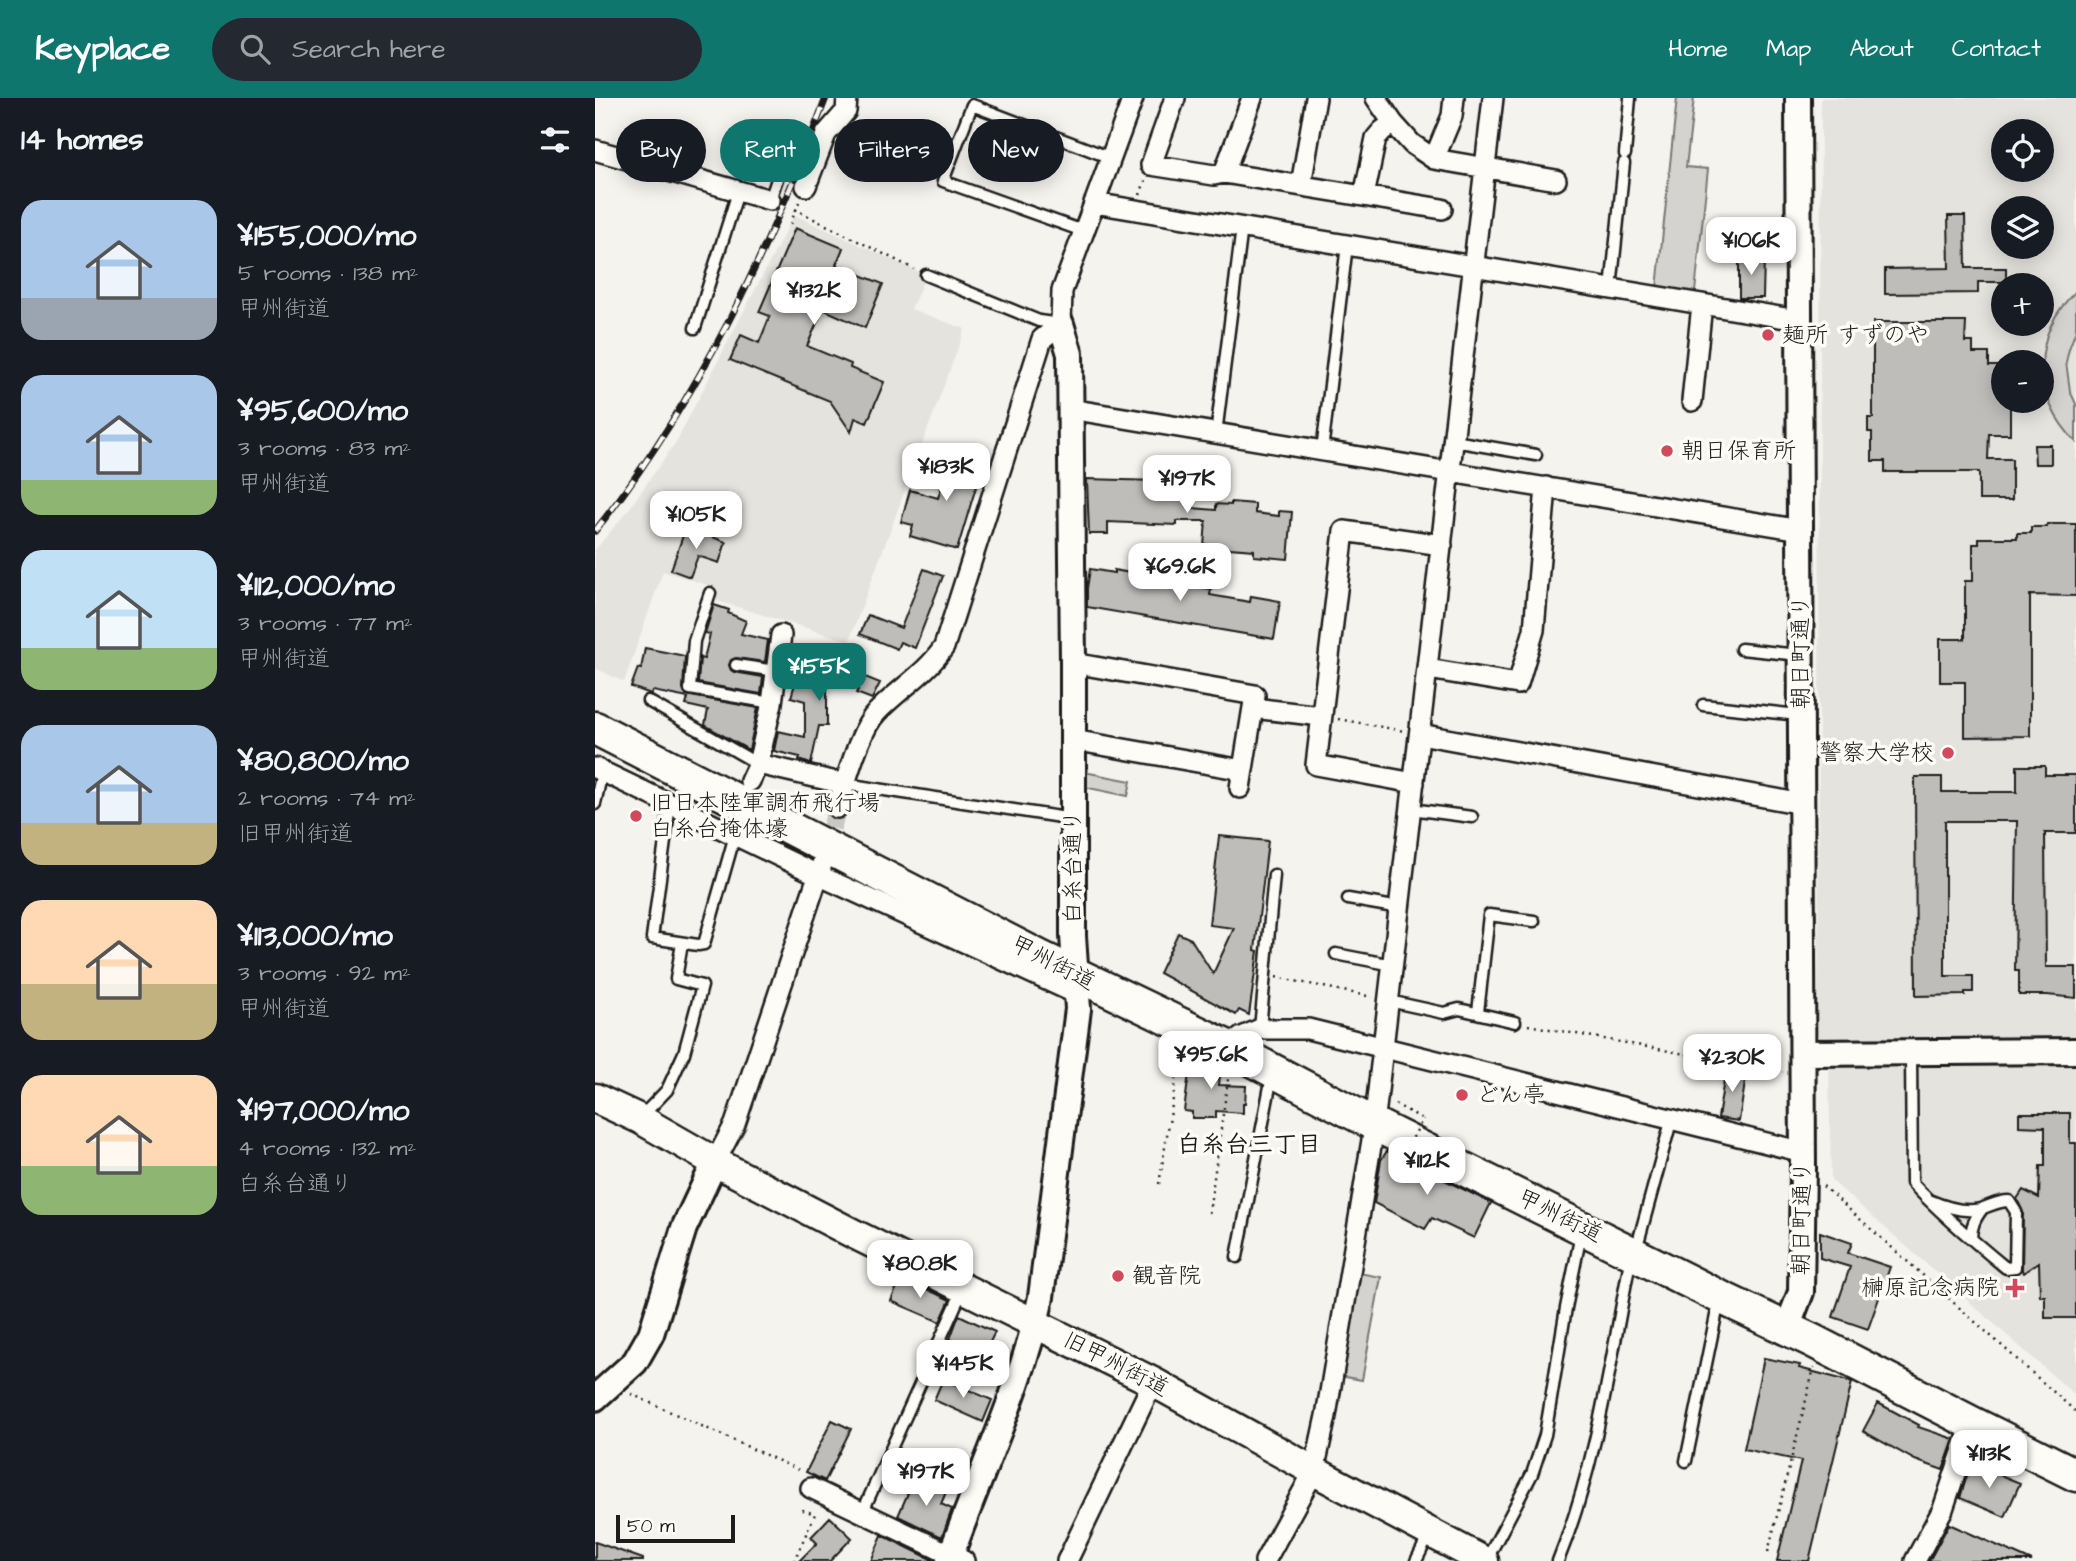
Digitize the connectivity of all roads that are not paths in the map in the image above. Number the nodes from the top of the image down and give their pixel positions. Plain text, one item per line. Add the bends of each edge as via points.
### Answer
1 (847, 98) edge
2 (1133, 98) edge
3 (1175, 98) edge
4 (1252, 98) edge
5 (1316, 98) edge
6 (1376, 98) edge
7 (1493, 98) edge
8 (1630, 98) edge
9 (1798, 98) edge
10 (1450, 100) edge
11 (1393, 123) junction
12 (595, 150) edge
13 (1111, 158) junction
14 (1434, 159) junction
15 (1485, 169) junction
16 (1224, 173) junction
17 (1556, 180) dead end
18 (776, 182) edge
19 (1301, 185) junction
20 (806, 186) road end
21 (738, 191) junction
22 (1364, 196) junction
23 (770, 200) joint
24 (1094, 203) junction
25 (1443, 209) dead end
26 (1242, 227) junction
27 (1083, 231) junction
28 (1347, 245) junction
29 (1474, 266) junction
30 (926, 275) road end
31 (1612, 289) junction
32 (1702, 304) junction
33 (1798, 320) junction
34 (1061, 324) junction
35 (695, 328) dead end
36 (1692, 401) dead end
37 (1070, 409) junction
38 (1216, 434) junction
39 (1454, 441) junction
40 (1322, 451) junction
41 (1536, 455) dead end
42 (1450, 473) junction
43 (1546, 487) junction
44 (1801, 530) junction
45 (1442, 545) junction
46 (710, 593) dead end
47 (781, 635) dead end
48 (1741, 649) dead end
49 (1801, 655) junction
50 (1073, 663) junction
51 (736, 665) dead end
52 (1427, 669) junction
53 (776, 671) junction
54 (648, 701) dead end
55 (772, 703) junction
56 (1703, 705) dead end
57 (1253, 708) junction
58 (595, 714) edge
59 (1802, 715) junction
60 (1321, 716) junction
61 (595, 729) edge
62 (1420, 734) junction
63 (1073, 740) junction
64 (599, 770) edge
65 (754, 773) junction
66 (1414, 783) junction
67 (845, 784) junction
68 (595, 804) edge
69 (670, 804) junction
70 (1803, 804) junction
71 (837, 808) tunnel mouth
72 (1412, 809) junction
73 (1472, 817) dead end
74 (1073, 819) junction
75 (732, 827) junction
76 (820, 870) junction
77 (1274, 875) dead end
78 (1347, 899) dead end
79 (1400, 908) junction
80 (1534, 921) dead end
81 (682, 943) junction
82 (1336, 954) dead end
83 (1394, 965) junction
84 (1076, 974) junction
85 (1389, 1001) junction
86 (1478, 1012) junction
87 (1515, 1022) road end
88 (1244, 1043) junction
89 (1384, 1048) junction
90 (2076, 1051) edge
91 (1911, 1052) junction
92 (1804, 1065) junction
93 (1273, 1070) junction
94 (595, 1098) edge
95 (1382, 1112) junction
96 (1672, 1118) junction
97 (640, 1119) junction
98 (1803, 1160) junction
99 (715, 1162) junction
100 (1929, 1200) junction
101 (1983, 1208) junction
102 (1583, 1227) junction
103 (1971, 1240) junction
104 (1636, 1245) junction
105 (1237, 1257) dead end
106 (964, 1287) junction
107 (1720, 1297) junction
108 (1789, 1322) junction
109 (1035, 1324) junction
110 (1153, 1382) junction
111 (600, 1387) edge
112 (1972, 1423) junction
113 (2076, 1458) edge
114 (1686, 1461) dead end
115 (1314, 1471) junction
116 (2076, 1475) edge
117 (813, 1489) road end
118 (863, 1511) junction
119 (1431, 1532) junction
120 (954, 1559) edge
121 (1067, 1561) edge
122 (1265, 1561) edge
123 (1416, 1561) edge
124 (1485, 1561) edge
125 (1558, 1561) edge
126 (1915, 1561) edge

1 - 20 street via 846,111 826,134
2 - 13 street
3 - 16 street via 1151,165
4 - 16 street
5 - 19 street
6 - 11 street
7 - 15 street
8 - 31 lane
9 - 33 street, 朝日町通り
10 - 14 street via 1452,116
11 - 14 street
11 - 22 street via 1376,138
12 - 21 street
13 - 24 street
13 - 27 lane via 972,105 943,181
14 - 15 street
15 - 17 street
15 - 29 street
16 - 19 street
18 - 23 lane
19 - 22 street
21 - 23 street
21 - 35 lane
22 - 25 street
24 - 26 street
24 - 27 street
26 - 28 street
26 - 38 lane
27 - 34 street via 1062,291
28 - 29 street
28 - 40 lane
29 - 31 street
29 - 39 street
30 - 34 lane via 1039,321
31 - 32 street
32 - 33 street
32 - 36 street
33 - 44 street, 朝日町通り
34 - 37 street, 白糸台通り via 1069,354
34 - 67 street via 1042,340 944,647 934,662 875,714
37 - 38 street
37 - 50 street, 白糸台通り
38 - 40 street
39 - 41 lane
39 - 42 street
40 - 42 street
42 - 43 street
42 - 45 street
43 - 44 street
43 - 52 street via 1534,630 1518,684
44 - 49 street, 朝日町通り
45 - 52 street
45 - 60 street via 1344,531
46 - 55 lane via 694,641 690,689
47 - 53 street
48 - 49 lane
49 - 59 street, 朝日町通り
50 - 57 street via 1255,695
50 - 63 street, 白糸台通り
51 - 53 lane
52 - 62 street
53 - 55 street
54 - 65 lane
55 - 65 street
56 - 59 lane
57 - 60 street
57 - 63 street via 1241,779
58 - 84 highway, 甲州街道
59 - 70 street, 朝日町通り
60 - 66 street via 1316,765
61 - 84 highway, 甲州街道
62 - 66 street
62 - 70 street
63 - 74 street, 白糸台通り
64 - 68 lane
64 - 69 street
65 - 67 street
66 - 72 street
67 - 71 street
67 - 74 lane
69 - 75 street
69 - 81 lane via 652,938
70 - 92 street, 朝日町通り
72 - 73 lane
72 - 79 street
74 - 84 street, 白糸台通り
75 - 76 street
75 - 81 lane via 704,944
76 - 84 street
76 - 99 street via 735,1124
77 - 88 lane via 1265,975
78 - 79 lane
79 - 83 street
80 - 86 lane via 1489,915
81 - 97 lane via 676,979 702,986 684,1053 667,1090
82 - 83 lane
83 - 85 street
84 - 88 highway, 甲州街道
84 - 93 highway, 甲州街道
84 - 109 street, 白糸台通り via 1077,1019
85 - 86 lane via 1444,1013 1459,1009
85 - 89 street
86 - 87 lane
88 - 89 street via 1308,1029
88 - 95 highway, 甲州街道
89 - 95 street
89 - 96 street
90 - 91 street
91 - 92 street
91 - 100 lane via 1912,1183
92 - 98 street, 朝日町通り
93 - 95 highway, 甲州街道
93 - 105 lane
94 - 97 main road, 旧甲州街道
95 - 102 highway, 甲州街道
95 - 104 highway, 甲州街道
95 - 115 street
96 - 98 street
96 - 104 lane
97 - 99 main road, 旧甲州街道
98 - 108 street, 朝日町通り via 1801,1292
99 - 106 main road, 旧甲州街道
99 - 111 street via 684,1228 651,1334 635,1362
100 - 101 lane via 1957,1209
100 - 103 lane
101 - 103 lane via 1975,1217
101 - 103 lane via 2000,1201 2014,1208 2015,1266 2006,1268
102 - 104 highway, 甲州街道
102 - 124 lane via 1545,1435 1532,1474
104 - 107 highway, 甲州街道
104 - 108 highway, 甲州街道
104 - 125 lane via 1590,1460
106 - 109 main road, 旧甲州街道
106 - 118 lane
107 - 108 highway, 甲州街道
107 - 114 lane
108 - 112 highway, 甲州街道 via 1820,1345
108 - 113 highway, 甲州街道
109 - 110 main road, 旧甲州街道
109 - 120 street, 白糸台通り
110 - 115 main road, 旧甲州街道
110 - 121 street
112 - 116 highway, 甲州街道
112 - 126 street via 1943,1509
115 - 119 main road, 旧甲州街道
115 - 122 street
117 - 118 street
118 - 120 street
119 - 123 lane
119 - 124 main road, 旧甲州街道

